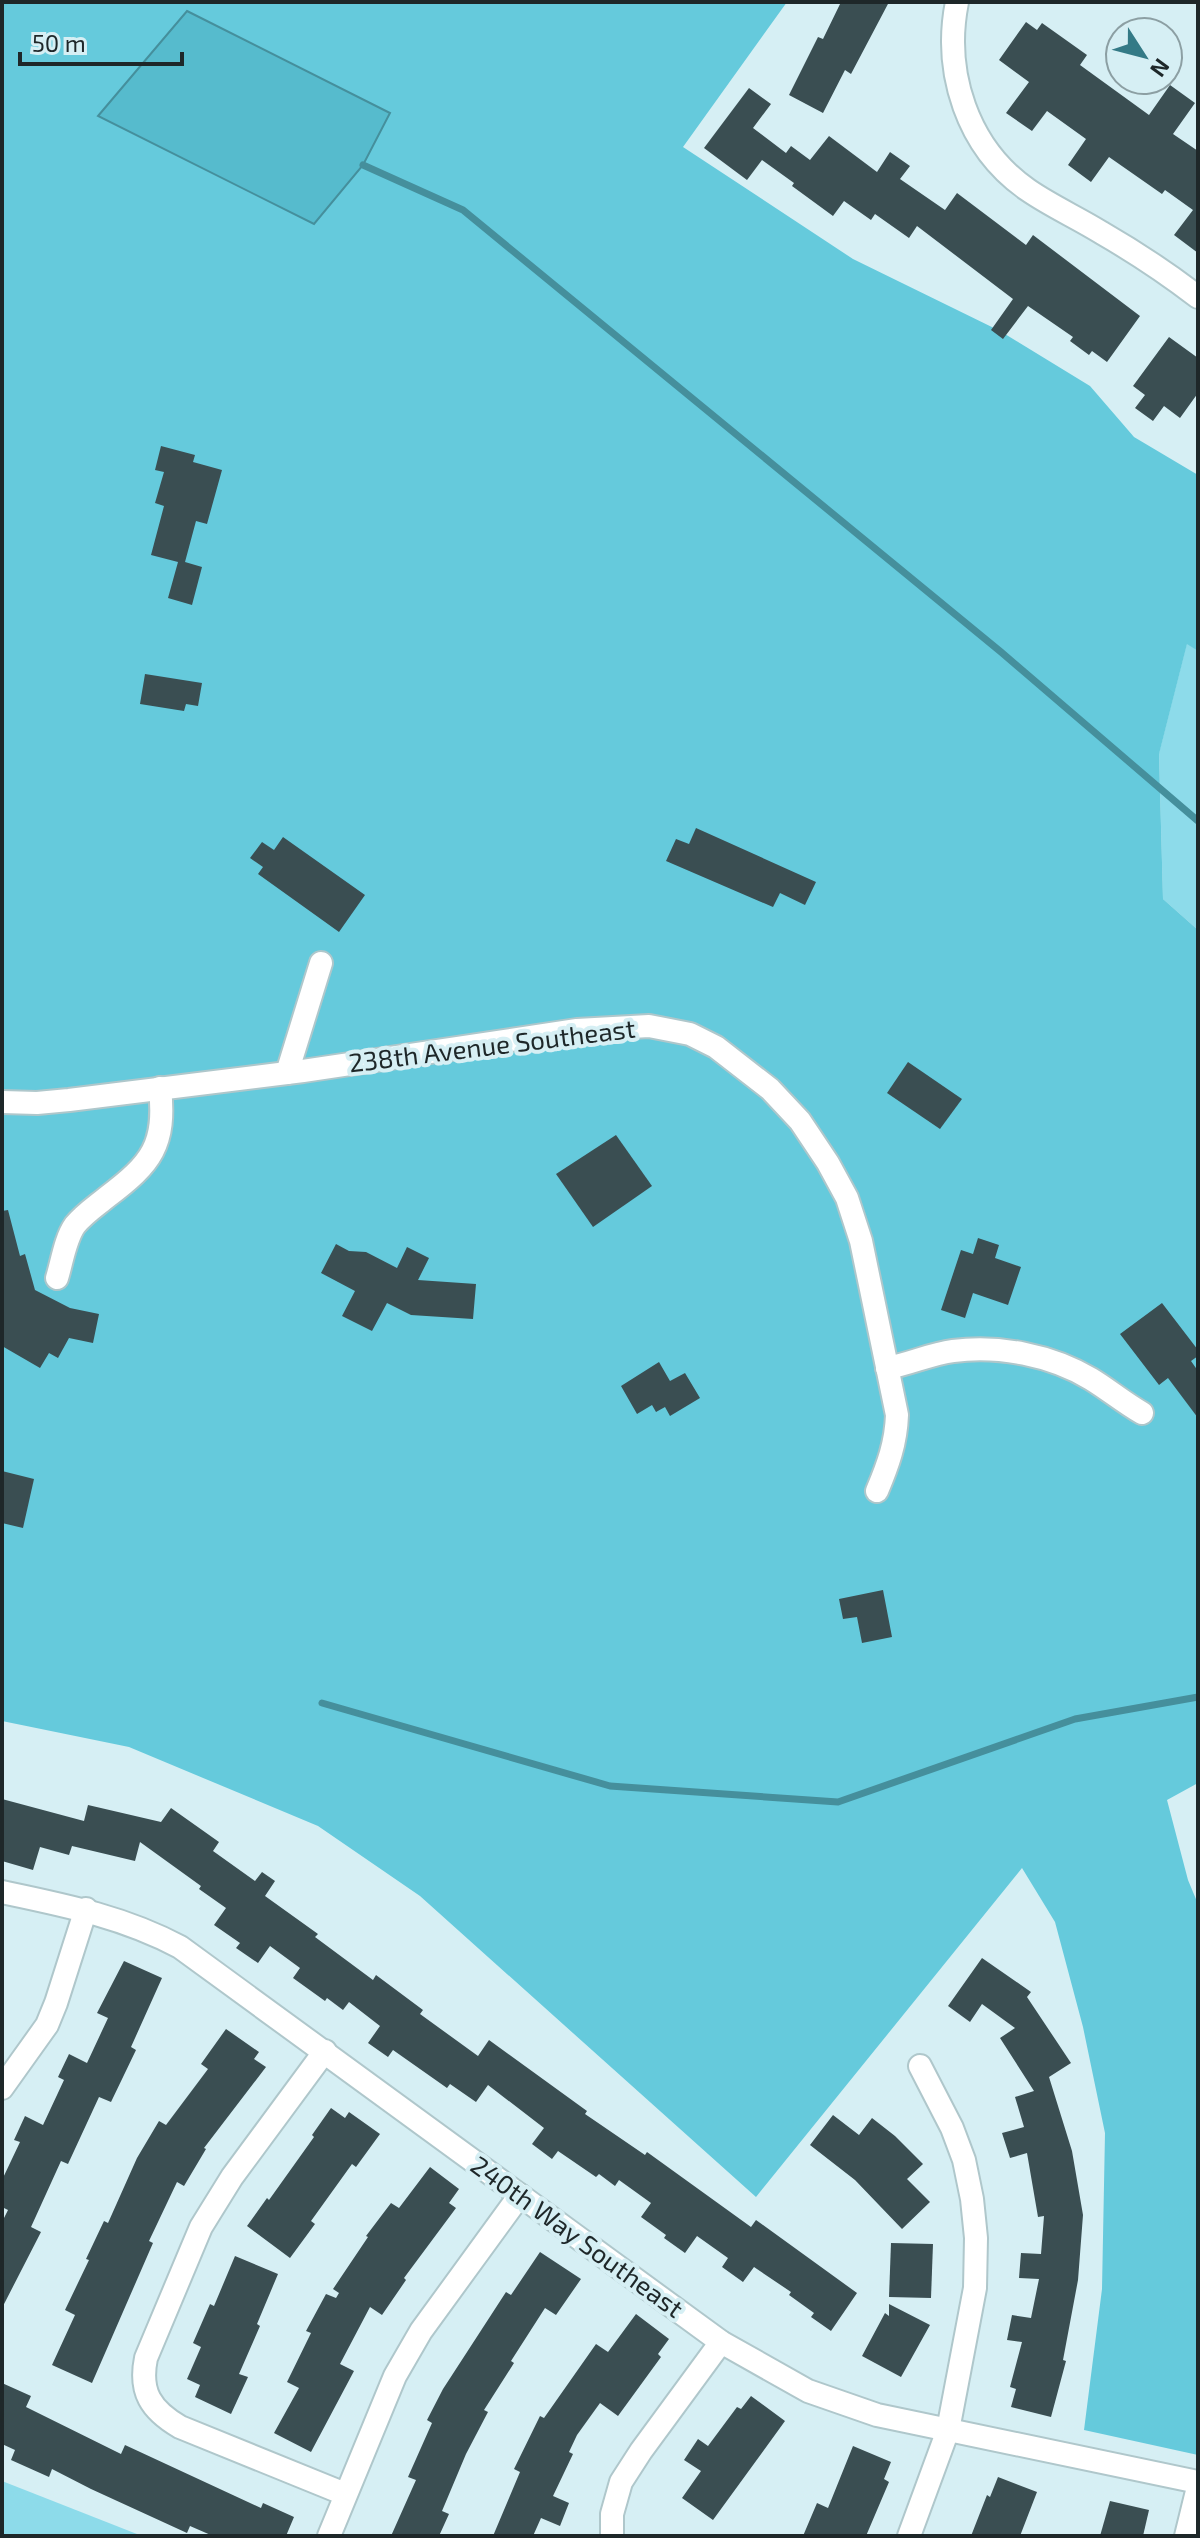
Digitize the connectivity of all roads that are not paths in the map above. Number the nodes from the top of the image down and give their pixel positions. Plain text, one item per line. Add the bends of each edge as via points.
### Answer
1 (957, 2) edge
2 (1198, 297) edge
3 (321, 963) dead end
4 (287, 1073) junction
5 (160, 1088) junction
6 (2, 1102) edge
7 (57, 1278) dead end
8 (887, 1368) junction
9 (1142, 1413) dead end
10 (877, 1491) dead end
11 (2, 1892) edge
12 (86, 1909) junction
13 (325, 2051) junction
14 (920, 2066) dead end
15 (2, 2088) edge
16 (520, 2195) junction
17 (721, 2342) junction
18 (948, 2430) junction
19 (1198, 2485) edge
20 (345, 2494) junction
21 (329, 2536) edge
22 (612, 2536) edge
23 (909, 2536) edge
24 (1186, 2536) edge

1 - 2 street via 955,80 990,154 1027,190 1105,234
3 - 4 street
4 - 5 street, 238th Avenue Southeast
4 - 8 street, 238th Avenue Southeast via 577,1030 649,1026 690,1034 716,1047 770,1089 828,1163 861,1241
5 - 6 street, 238th Avenue Southeast via 37,1103
5 - 7 street via 162,1130 155,1148 137,1175 72,1229
8 - 9 street via 955,1351 1034,1356 1088,1377
8 - 10 street, 238th Avenue Southeast via 896,1436
11 - 12 street, 240th Way Southeast
12 - 13 street, 240th Way Southeast via 180,1947
12 - 15 street via 47,2025
13 - 16 street, 240th Way Southeast
13 - 20 street via 201,2227 143,2371 145,2388 160,2416
14 - 18 street via 964,2160 976,2238 975,2288
16 - 17 street, 240th Way Southeast
16 - 20 street via 421,2331 395,2376
17 - 18 street, 240th Way Southeast via 808,2391 877,2415
17 - 22 street via 621,2482
18 - 19 street, 240th Way Southeast
18 - 23 street
19 - 24 street
20 - 21 street

